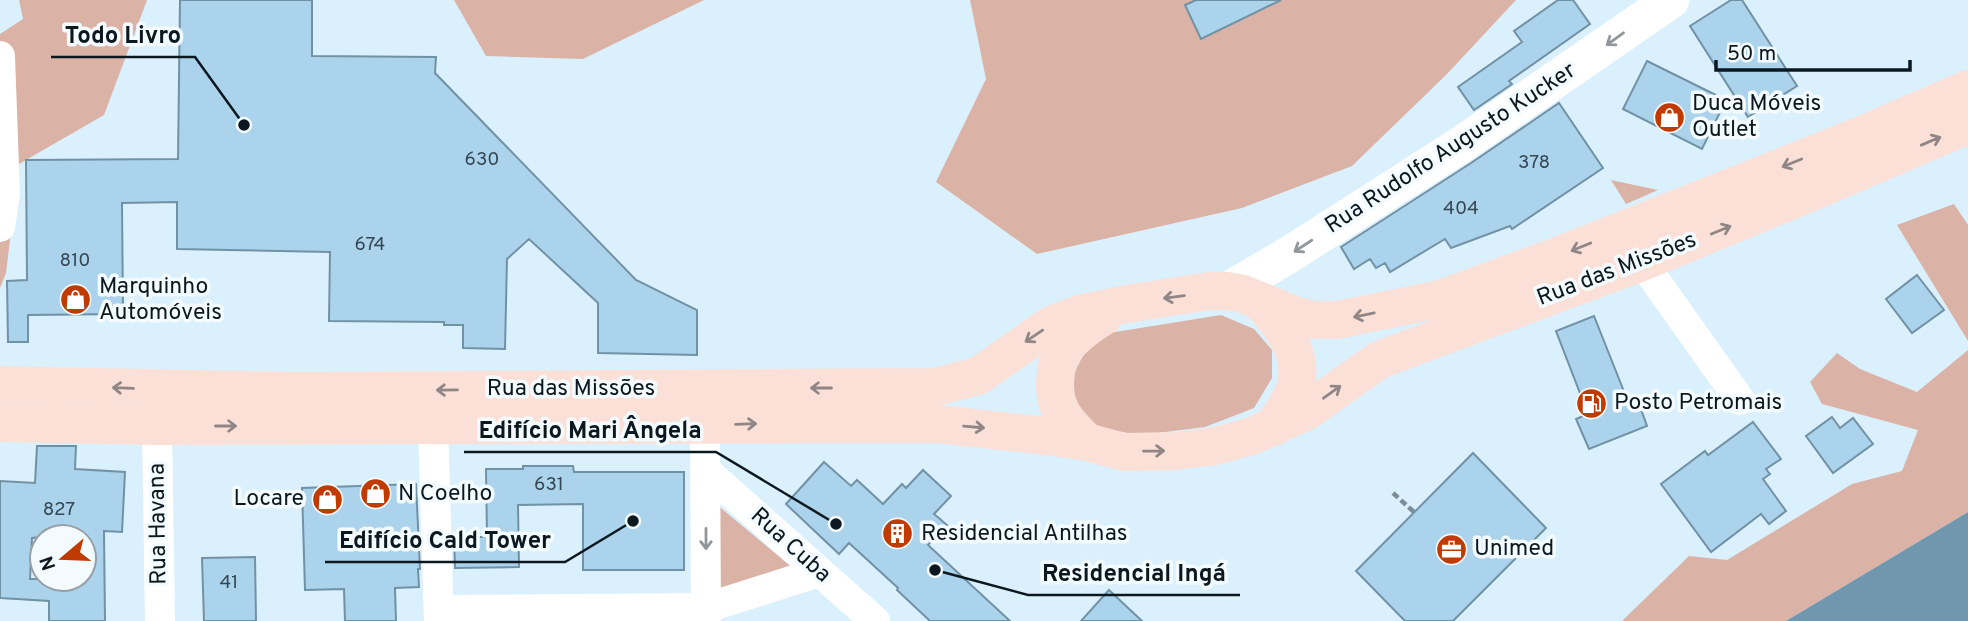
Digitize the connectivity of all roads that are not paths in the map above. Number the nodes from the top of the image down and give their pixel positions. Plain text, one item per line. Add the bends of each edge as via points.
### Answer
1 (1671, 0) edge
2 (0, 56) edge
3 (1968, 89) edge
4 (1968, 125) edge
5 (0, 226) edge
6 (1642, 262) junction
7 (1243, 295) junction
8 (1121, 305) junction
9 (0, 385) edge
10 (192, 389) junction
11 (1740, 400) dead end
12 (0, 423) edge
13 (705, 425) junction
14 (158, 426) junction
15 (433, 426) junction
16 (1273, 427) junction
17 (1087, 442) junction
18 (705, 470) junction
19 (819, 572) junction
20 (706, 614) edge
21 (439, 616) edge
22 (160, 621) edge
23 (875, 621) edge

1 -> 7 street, Rua Rudolfo Augusto Kucker via 1459,146 1287,256
2 - 5 street via 5,194
3 -> 7 main road, Rua das Missões via 1695,202 1440,299 1336,320 1314,320
6 -> 4 main road, Rua das Missões
6 - 11 street
16 -> 6 main road, Rua das Missões via 1307,411 1379,360
7 -> 8 main road via 1209,291
7 - 16 main road via 1278,321 1292,344 1296,384
8 -> 10 main road, Rua das Missões via 1051,325 978,376 935,387
8 - 17 main road via 1065,347 1057,366 1054,388 1058,407
10 -> 9 main road, Rua das Missões
10 - 14 main road via 169,408
12 - 14 main road, Rua das Missões
13 - 15 main road, Rua das Missões
13 -> 17 main road, Rua das Missões via 938,424
13 - 18 street
14 -> 15 main road, Rua das Missões
14 - 22 street, Rua Havana
15 - 21 street
17 -> 16 main road via 1124,452 1176,451 1215,446
18 - 19 street, Rua Cuba
18 -> 20 street
19 - 20 street
19 - 23 street, Rua Cuba
20 - 21 street

